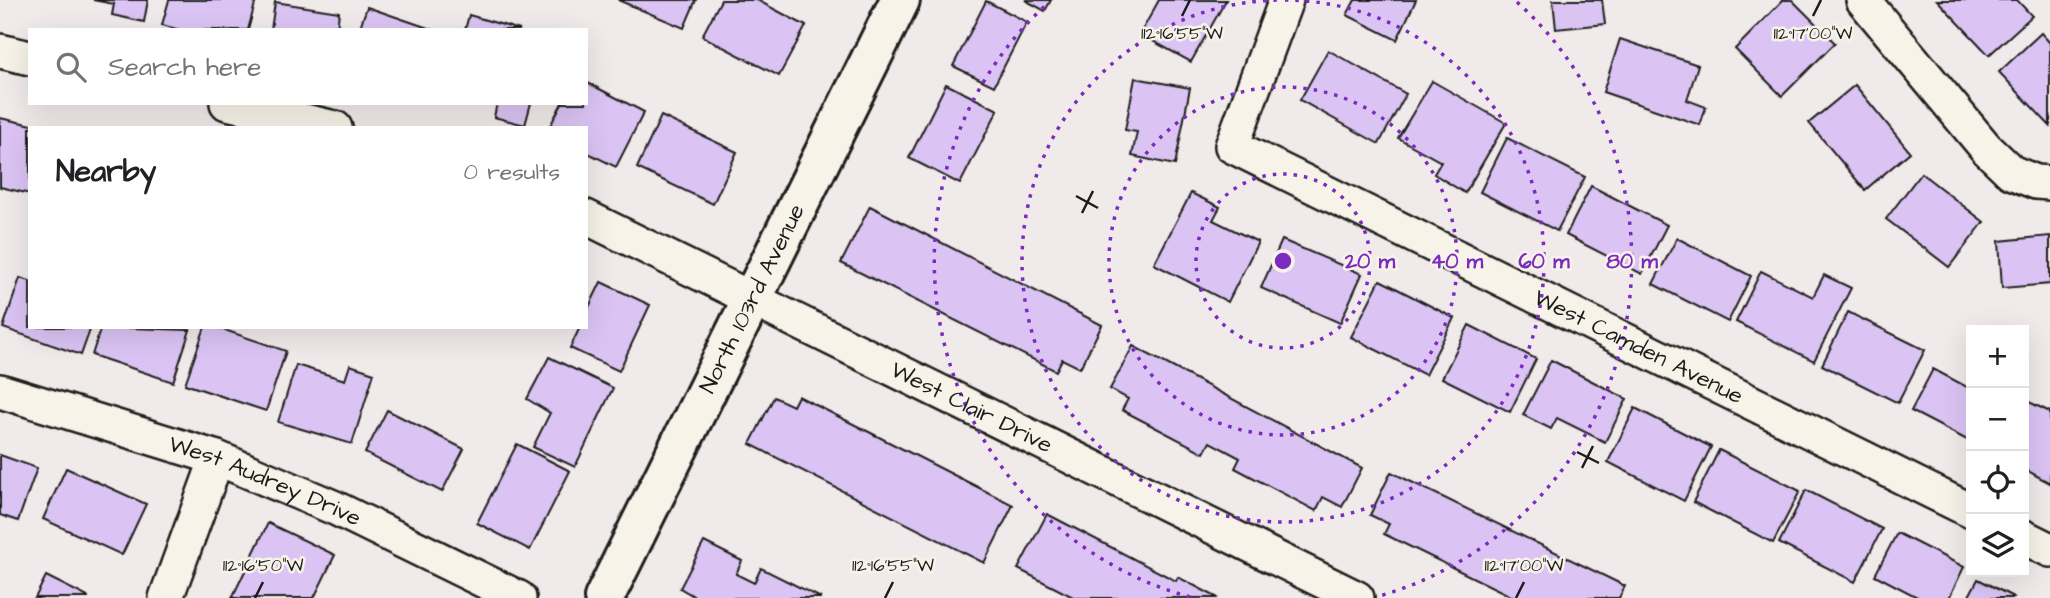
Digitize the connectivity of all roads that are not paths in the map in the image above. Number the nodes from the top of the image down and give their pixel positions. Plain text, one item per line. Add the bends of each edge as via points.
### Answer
1 (900, 0) edge
2 (1286, 0) edge
3 (1863, 0) edge
4 (0, 51) edge
5 (28, 58) edge
6 (236, 105) edge
7 (326, 126) edge
8 (2050, 183) edge
9 (588, 218) edge
10 (752, 299) junction
11 (0, 391) edge
12 (217, 458) junction
13 (1966, 509) edge
14 (2029, 540) edge
15 (2050, 550) edge
16 (166, 598) edge
17 (519, 598) edge
18 (604, 598) edge
19 (1357, 598) edge

1 - 10 street, North 103rd Avenue
2 - 13 street, West Camden Avenue via 1232,146
3 - 8 street via 1986,148 2011,172 2035,183
4 - 5 street
6 - 7 street
9 - 10 street, West Clair Drive
10 - 18 street, North 103rd Avenue
10 - 19 street, West Clair Drive
11 - 12 street, West Audrey Drive
12 - 16 street
12 - 17 street, West Audrey Drive via 335,508
14 - 15 street

